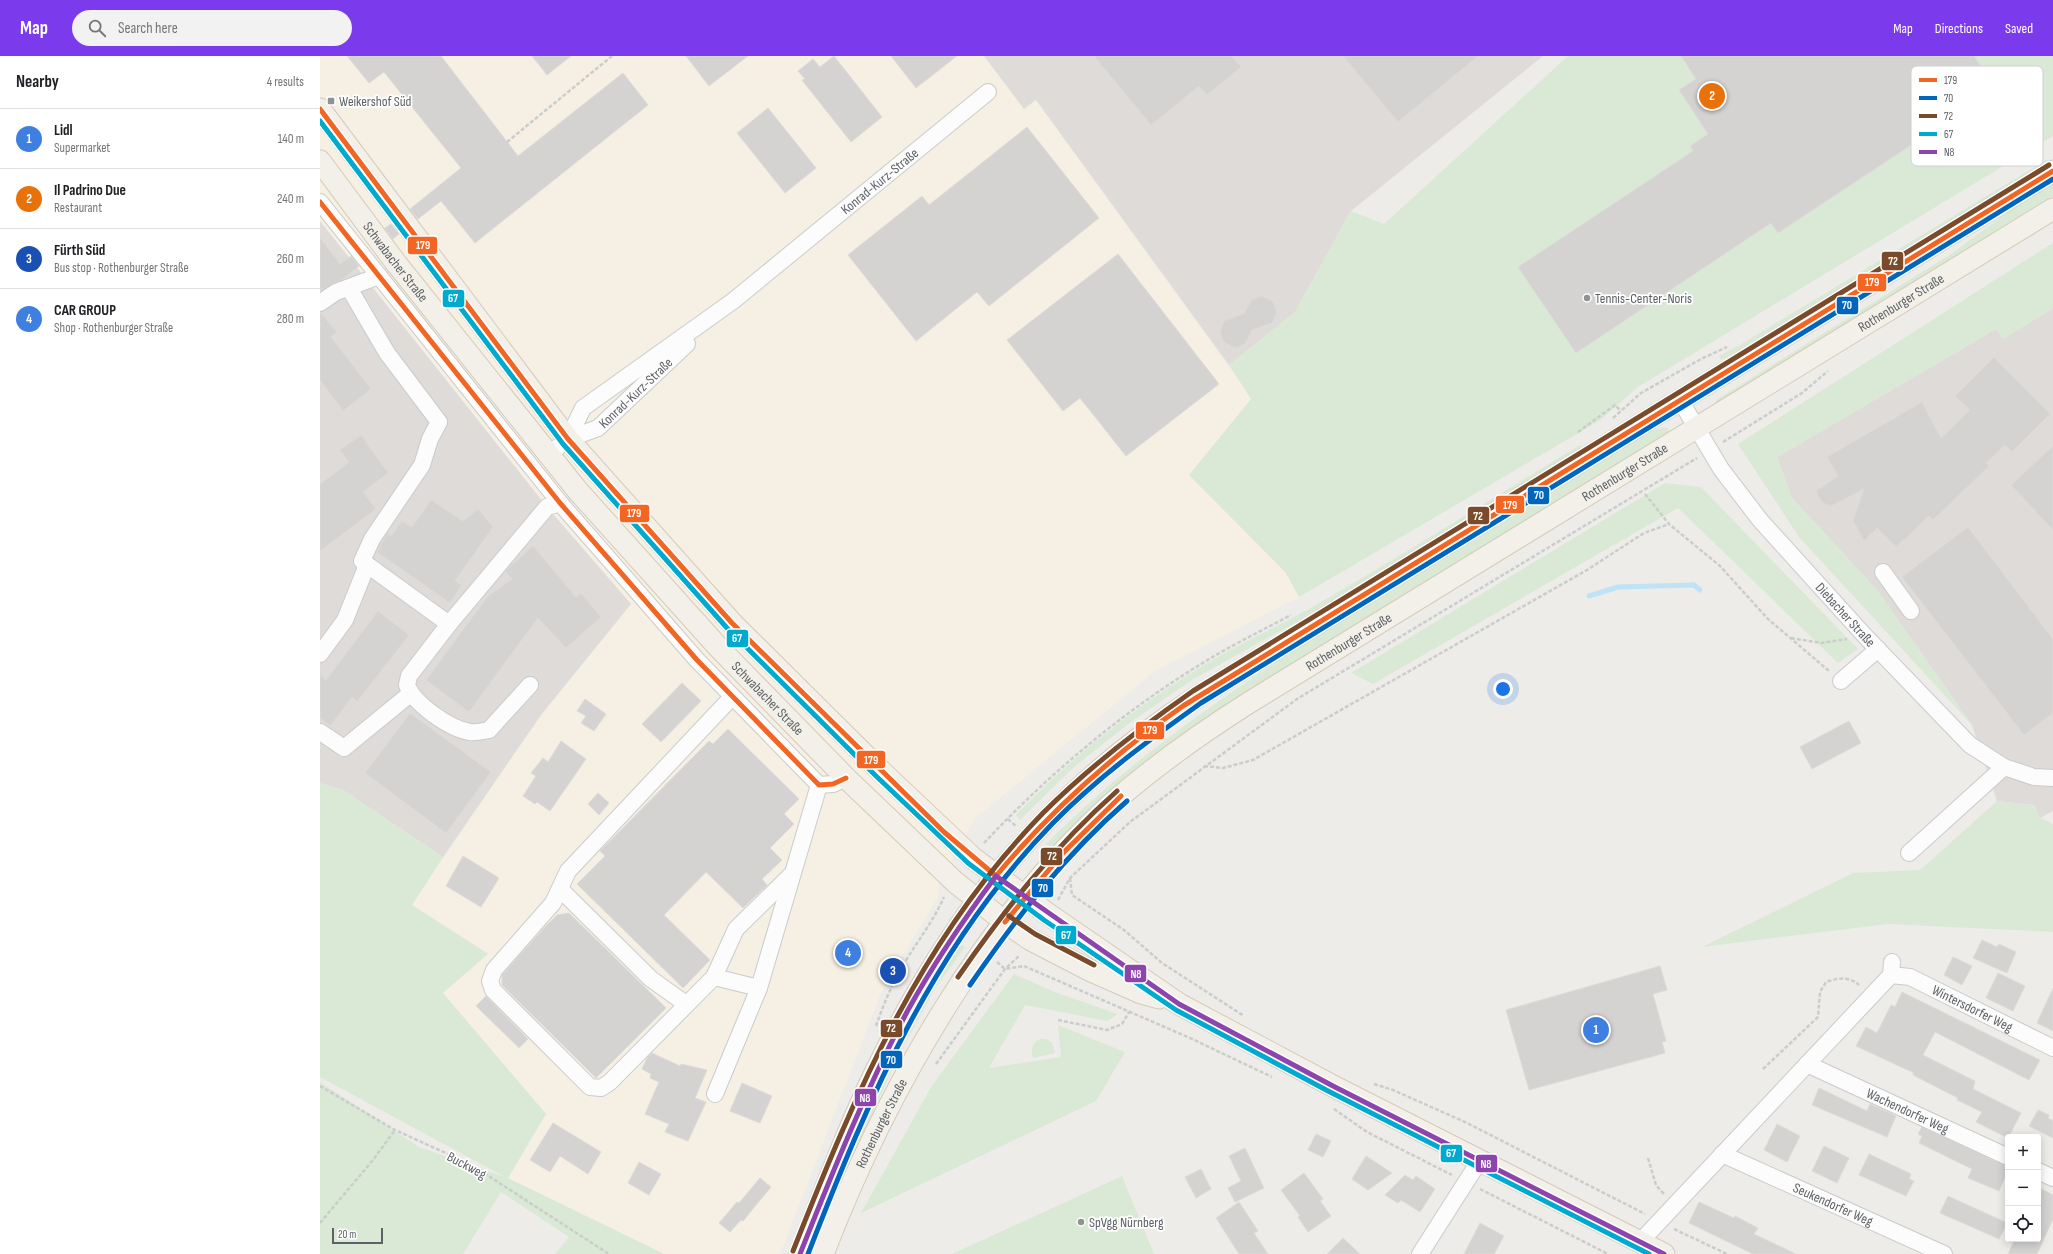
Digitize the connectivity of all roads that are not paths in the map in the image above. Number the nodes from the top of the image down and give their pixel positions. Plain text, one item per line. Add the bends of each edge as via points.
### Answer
1 (988, 92) dead end
2 (320, 109) edge
3 (320, 161) edge
4 (2053, 171) edge
5 (320, 202) edge
6 (2053, 209) edge
7 (379, 276) junction
8 (349, 288) junction
9 (733, 301) junction
10 (320, 303) edge
11 (1680, 400) junction
12 (1696, 428) junction
13 (568, 439) junction
14 (548, 455) junction
15 (560, 503) junction
16 (367, 565) junction
17 (1883, 572) dead end
18 (1911, 611) dead end
19 (449, 624) junction
20 (1878, 649) junction
21 (320, 654) edge
22 (1841, 681) road end
23 (530, 685) dead end
24 (410, 694) junction
25 (732, 697) junction
26 (320, 732) edge
27 (2004, 767) junction
28 (846, 778) junction
29 (2053, 778) edge
30 (819, 785) junction
31 (1909, 853) dead end
32 (794, 873) junction
33 (996, 876) junction
34 (560, 889) junction
35 (1025, 897) junction
36 (976, 901) junction
37 (1005, 922) junction
38 (714, 977) junction
39 (760, 988) junction
40 (686, 1004) junction
41 (1179, 1004) junction
42 (2053, 1048) edge
43 (1807, 1064) junction
44 (715, 1094) dead end
45 (1722, 1154) junction
46 (2005, 1156) edge
47 (1480, 1160) junction
48 (2041, 1172) edge
49 (2053, 1178) edge
50 (1640, 1242) junction
51 (800, 1254) edge
52 (823, 1254) edge
53 (1420, 1254) edge
54 (1664, 1254) edge
55 (1944, 1254) edge

1 - 9 street, Konrad-Kurz-Straße
2 - 13 main road, Schwabacher Straße
3 - 14 main road, Schwabacher Straße via 396,263
4 - 11 main road, Rothenburger Straße
5 - 7 street
6 - 12 main road, Rothenburger Straße
7 - 8 street
7 - 15 street
8 - 10 street via 336,292
8 - 16 street via 387,353 439,422 430,439 422,465 372,539 362,561
9 - 13 street, Konrad-Kurz-Straße via 598,428
9 - 13 street, Konrad-Kurz-Straße via 583,408
11 - 12 street, Diebacher Straße
11 - 33 main road, Rothenburger Straße via 1167,717 1073,791
12 - 20 street, Diebacher Straße via 1709,451 1760,520
12 - 35 main road, Rothenburger Straße via 1212,726 1110,806 1064,852
13 - 14 street
13 - 33 main road, Schwabacher Straße via 732,623 953,840
14 - 28 main road, Schwabacher Straße via 681,608
15 - 19 street via 547,507
15 - 25 street
16 - 19 street
16 - 21 street via 345,620
17 - 18 street
19 - 24 street via 409,676 406,685
20 - 22 street
20 - 27 street, Diebacher Straße via 1970,745
23 - 24 street via 489,730 471,733 450,726
24 - 26 street via 344,748
25 - 30 street
25 - 34 street via 568,871
27 - 29 street, Diebacher Straße via 2034,777
27 - 31 street
28 - 30 street via 833,784
28 - 36 main road, Schwabacher Straße
30 - 32 street
32 - 38 street via 736,929
32 - 39 street
33 - 35 main road, Schwabacher Straße
33 - 36 main road, Rothenburger Straße
34 - 40 street via 651,979
34 - 40 street via 553,903 494,970 490,981 493,990 590,1087 601,1088 610,1082
35 - 37 main road, Rothenburger Straße
35 - 41 main road, Schwabacher Straße
36 - 37 main road, Schwabacher Straße
36 - 51 main road, Rothenburger Straße via 928,973 882,1059 843,1145
37 - 41 main road, Schwabacher Straße via 1031,940 1092,971 1141,993
37 - 52 main road, Rothenburger Straße via 960,987 908,1073 856,1175
38 - 39 street
38 - 40 street
39 - 44 street
41 - 47 main road
42 - 43 street, Wintersdorfer Weg via 1891,968 1871,997
43 - 45 street
43 - 46 street, Wachendorfer Weg
45 - 50 street
45 - 55 street, Seukendorfer Weg
47 - 50 main road
47 - 53 street
48 - 49 street
50 - 54 main road

